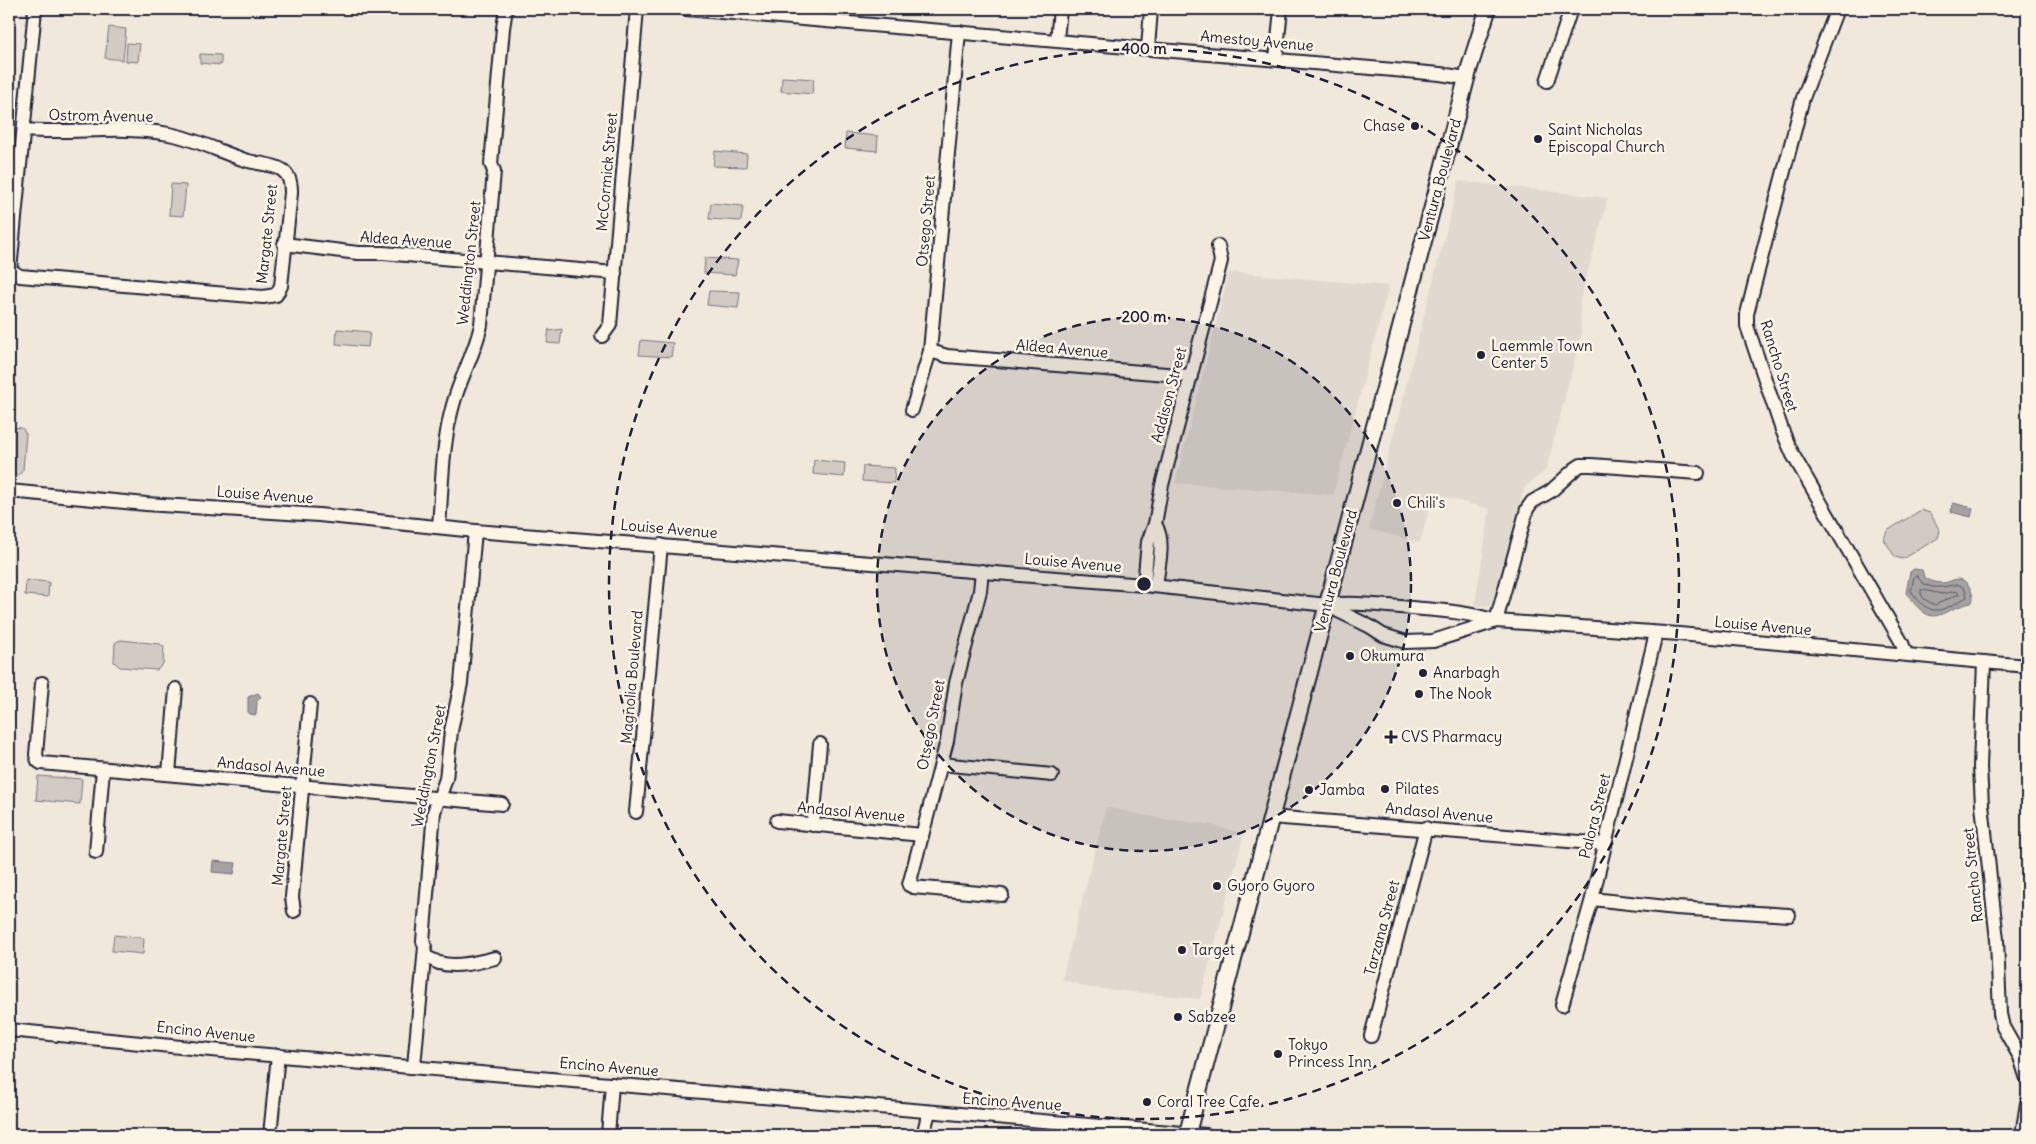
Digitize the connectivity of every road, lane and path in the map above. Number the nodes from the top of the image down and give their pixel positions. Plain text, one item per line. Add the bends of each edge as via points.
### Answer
1 (35, 9) edge
2 (497, 9) edge
3 (506, 9) edge
4 (637, 9) edge
5 (686, 9) edge
6 (1060, 9) edge
7 (1152, 9) edge
8 (1281, 9) edge
9 (1488, 9) edge
10 (1571, 9) edge
11 (1837, 9) edge
12 (766, 12) edge
13 (503, 28) junction
14 (959, 32) junction
15 (1056, 40) junction
16 (1148, 48) junction
17 (1276, 59) junction
18 (1466, 78) junction
19 (1547, 81) dead end
20 (24, 130) junction
21 (288, 176) joint
22 (284, 244) junction
23 (1218, 246) dead end
24 (486, 262) junction
25 (615, 272) junction
26 (602, 336) dead end
27 (930, 351) junction
28 (1191, 376) junction
29 (912, 410) dead end
30 (1698, 473) dead end
31 (9, 492) edge
32 (438, 527) junction
33 (475, 531) junction
34 (661, 545) junction
35 (982, 571) junction
36 (1150, 585) junction
37 (1326, 605) junction
38 (1496, 621) junction
39 (1656, 633) junction
40 (1906, 654) junction
41 (1984, 662) junction
42 (2027, 666) edge
43 (42, 683) dead end
44 (176, 689) dead end
45 (310, 704) dead end
46 (820, 744) dead end
47 (941, 764) junction
48 (103, 769) junction
49 (168, 774) junction
50 (1052, 775) dead end
51 (303, 786) junction
52 (438, 798) junction
53 (502, 804) dead end
54 (636, 812) dead end
55 (1271, 817) junction
56 (777, 821) dead end
57 (813, 825) junction
58 (1426, 828) junction
59 (922, 835) junction
60 (1605, 844) junction
61 (96, 852) dead end
62 (1002, 895) dead end
63 (1592, 899) junction
64 (294, 911) dead end
65 (1789, 916) dead end
66 (495, 958) dead end
67 (424, 962) junction
68 (1562, 1005) dead end
69 (9, 1030) edge
70 (1370, 1036) dead end
71 (278, 1055) junction
72 (414, 1066) junction
73 (2027, 1079) edge
74 (612, 1084) junction
75 (2027, 1103) edge
76 (929, 1112) junction
77 (1187, 1134) edge
78 (270, 1135) edge
79 (608, 1135) edge
80 (923, 1135) edge
81 (1206, 1135) edge
82 (2022, 1135) edge

1 - 20 street
2 - 13 street, Weddington Street
3 - 13 street, Weddington Street
4 - 25 street, McCormick Street
5 - 12 street, Amestoy Avenue
6 - 15 street
7 - 16 street
8 - 17 street
9 - 18 main road, Ventura Boulevard
10 - 19 street
11 - 40 street, Rancho Street via 1803,98 1747,314 1748,326 1793,455
12 - 14 street, Amestoy Avenue
13 - 24 street, Weddington Street
14 - 15 street, Amestoy Avenue
14 - 27 street, Otsego Street
15 - 16 street, Amestoy Avenue
16 - 17 street, Amestoy Avenue
17 - 18 street, Amestoy Avenue
18 - 37 main road, Ventura Boulevard
20 - 21 street, Ostrom Avenue via 138,130 170,134 252,162 276,166
20 - 22 street, Margate Street via 10,261 10,270 20,276 263,297 276,295 281,286
21 - 22 street, Margate Street via 291,192
22 - 24 street, Aldea Avenue
23 - 28 street, Addison Street via 1221,261
24 - 25 street, Aldea Avenue
24 - 32 street, Weddington Street via 477,342 448,425
25 - 26 street, McCormick Street via 610,325
27 - 28 street, Aldea Avenue via 947,356
27 - 29 street, Otsego Street
28 - 36 street, Addison Street via 1162,485 1155,524 1161,545
30 - 38 street via 1581,465 1575,468 1527,509
31 - 32 street, Louise Avenue via 324,515
32 - 33 street, Louise Avenue
33 - 34 street, Louise Avenue
33 - 52 street, Weddington Street via 461,683 446,779
34 - 35 street, Louise Avenue
34 - 54 street, Magnolia Boulevard
35 - 36 street, Louise Avenue
35 - 47 street, Otsego Street
36 - 37 street, Louise Avenue
37 - 38 street, Louise Avenue via 1348,603 1418,608 1478,615
37 - 38 street, Louise Avenue via 1383,635 1406,642 1433,641
37 - 55 main road, Ventura Boulevard
38 - 39 street, Louise Avenue
39 - 40 street, Louise Avenue
39 - 60 street, Palora Street
40 - 41 street, Louise Avenue
41 - 42 street, Louise Avenue
41 - 73 street, Rancho Street via 1980,774 1997,940 2000,1014 2003,1028 2020,1057
43 - 48 street, Andasol Avenue via 38,761
44 - 49 street
45 - 51 street, Margate Street
46 - 57 street
47 - 50 street
47 - 59 street, Otsego Street
48 - 49 street, Andasol Avenue
48 - 61 street
49 - 51 street, Andasol Avenue
51 - 52 street, Andasol Avenue
51 - 64 street, Margate Street via 292,897
52 - 53 street, Andasol Avenue
52 - 67 street, Weddington Street via 434,812
55 - 58 street, Andasol Avenue
55 - 77 main road, Ventura Boulevard
56 - 57 street, Andasol Avenue
57 - 59 street, Andasol Avenue
58 - 60 street, Andasol Avenue
58 - 70 street, Tarzana Street
59 - 62 street, Otsego Street via 909,885
60 - 63 street, Palora Street
63 - 65 street
63 - 68 street, Palora Street
66 - 67 street via 469,964 439,963 432,958
67 - 72 street, Weddington Street
69 - 71 street, Encino Avenue
71 - 72 street, Encino Avenue
71 - 78 street
72 - 74 street, Encino Avenue
74 - 76 street, Encino Avenue
74 - 79 street
75 - 82 street
76 - 77 street, Encino Avenue
76 - 80 street
77 - 81 street, Encino Avenue

